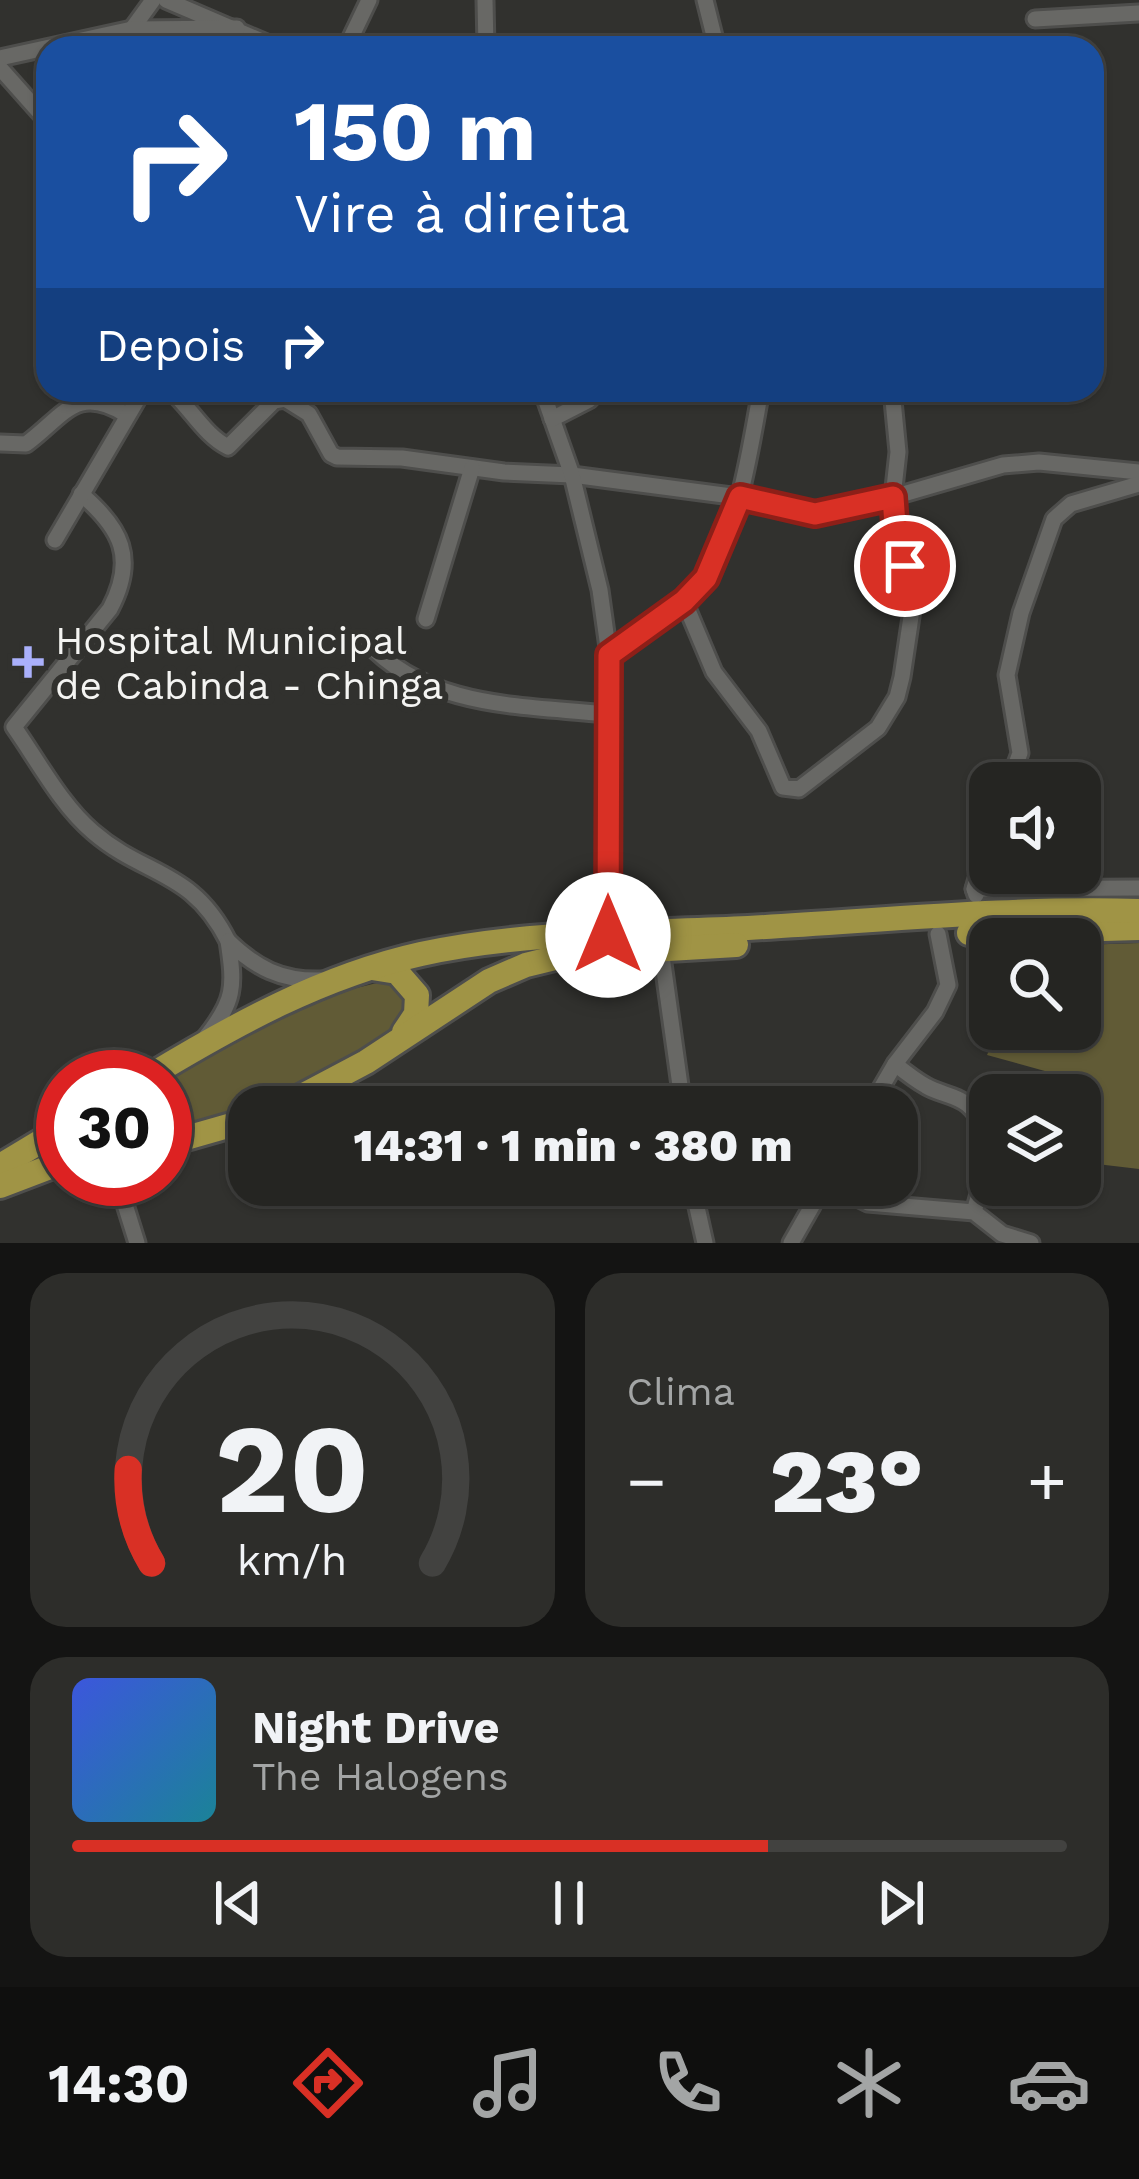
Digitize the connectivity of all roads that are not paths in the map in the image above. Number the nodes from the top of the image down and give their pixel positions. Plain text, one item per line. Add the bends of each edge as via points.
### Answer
1 (153, 0) edge
2 (166, 0) edge
3 (369, 0) edge
4 (485, 0) edge
5 (705, 0) edge
6 (1139, 13) edge
7 (1035, 20) dead end
8 (132, 28) junction
9 (237, 28) junction
10 (97, 36) edge
11 (253, 36) edge
12 (352, 36) edge
13 (486, 36) edge
14 (714, 36) edge
15 (36, 50) edge
16 (0, 58) edge
17 (0, 68) edge
18 (36, 108) edge
19 (96, 402) edge
20 (106, 402) edge
21 (134, 402) edge
22 (184, 402) edge
23 (273, 402) edge
24 (290, 402) edge
25 (546, 402) edge
26 (585, 402) edge
27 (759, 402) edge
28 (893, 402) edge
29 (125, 414) junction
30 (552, 419) junction
31 (0, 443) edge
32 (472, 468) junction
33 (1139, 472) edge
34 (572, 475) junction
35 (1139, 484) edge
36 (81, 494) junction
37 (740, 497) junction
38 (893, 497) junction
39 (55, 540) dead end
40 (684, 601) junction
41 (426, 619) dead end
42 (365, 640) dead end
43 (609, 655) junction
44 (606, 714) junction
45 (1017, 762) edge
46 (1101, 888) edge
47 (1139, 888) edge
48 (975, 894) edge
49 (1139, 911) edge
50 (981, 916) junction
51 (1139, 928) edge
52 (938, 934) junction
53 (608, 935) junction
54 (228, 941) junction
55 (661, 949) junction
56 (372, 968) junction
57 (335, 980) junction
58 (399, 1039) junction
59 (197, 1048) junction
60 (192, 1051) edge
61 (895, 1064) junction
62 (325, 1086) edge
63 (680, 1086) edge
64 (882, 1086) edge
65 (228, 1127) edge
66 (192, 1136) edge
67 (196, 1137) junction
68 (192, 1138) edge
69 (36, 1144) edge
70 (0, 1166) edge
71 (36, 1172) edge
72 (0, 1186) edge
73 (126, 1206) edge
74 (697, 1206) edge
75 (815, 1206) edge
76 (908, 1206) edge
77 (974, 1211) junction
78 (1002, 1238) edge
79 (137, 1243) edge
80 (705, 1243) edge
81 (791, 1243) edge
82 (1031, 1243) edge

1 - 8 street
2 - 9 street
3 - 12 street
4 - 13 street
5 - 14 street
6 - 7 street
8 - 9 street
8 - 10 street
9 - 11 street
15 - 16 street
17 - 18 street
19 - 31 street via 70,405 26,444
20 - 29 street
21 - 29 street
22 - 23 street via 228,447
24 - 32 street via 309,414 337,457
25 - 30 street
26 - 30 street
27 - 37 street
28 - 38 street
29 - 36 street
30 - 34 street
32 - 34 street
32 - 41 street
33 - 38 street via 1003,464
34 - 37 street
34 - 43 street
35 - 45 street via 1071,504 1054,519 1007,676
36 - 39 street
36 - 54 street via 116,529 123,560 118,594 14,728 87,828 197,895
37 - 38 street via 815,514
37 - 40 street via 706,578
38 - 40 street via 912,610 897,697 878,728 799,789 783,787 759,731 714,672
40 - 43 street
42 - 44 street via 402,672 463,699
43 - 44 street
44 - 53 street
46 - 47 street
48 - 50 street
49 - 50 main road
50 - 53 main road
51 - 52 main road
52 - 55 main road
52 - 61 street via 949,985
53 - 56 main road via 483,944
54 - 57 street via 272,974
54 - 59 street via 235,986
55 - 58 main road via 526,965
55 - 63 street
56 - 57 main road
56 - 58 main road via 398,972 417,994 416,1014
57 - 59 main road
58 - 62 main road
59 - 60 main road
61 - 64 street
61 - 77 street via 973,1110 986,1135 987,1162
65 - 67 main road
66 - 67 main road
67 - 68 main road
69 - 70 main road
71 - 72 main road
73 - 79 street
74 - 80 street
75 - 81 street
76 - 77 street
77 - 78 street
78 - 82 street

